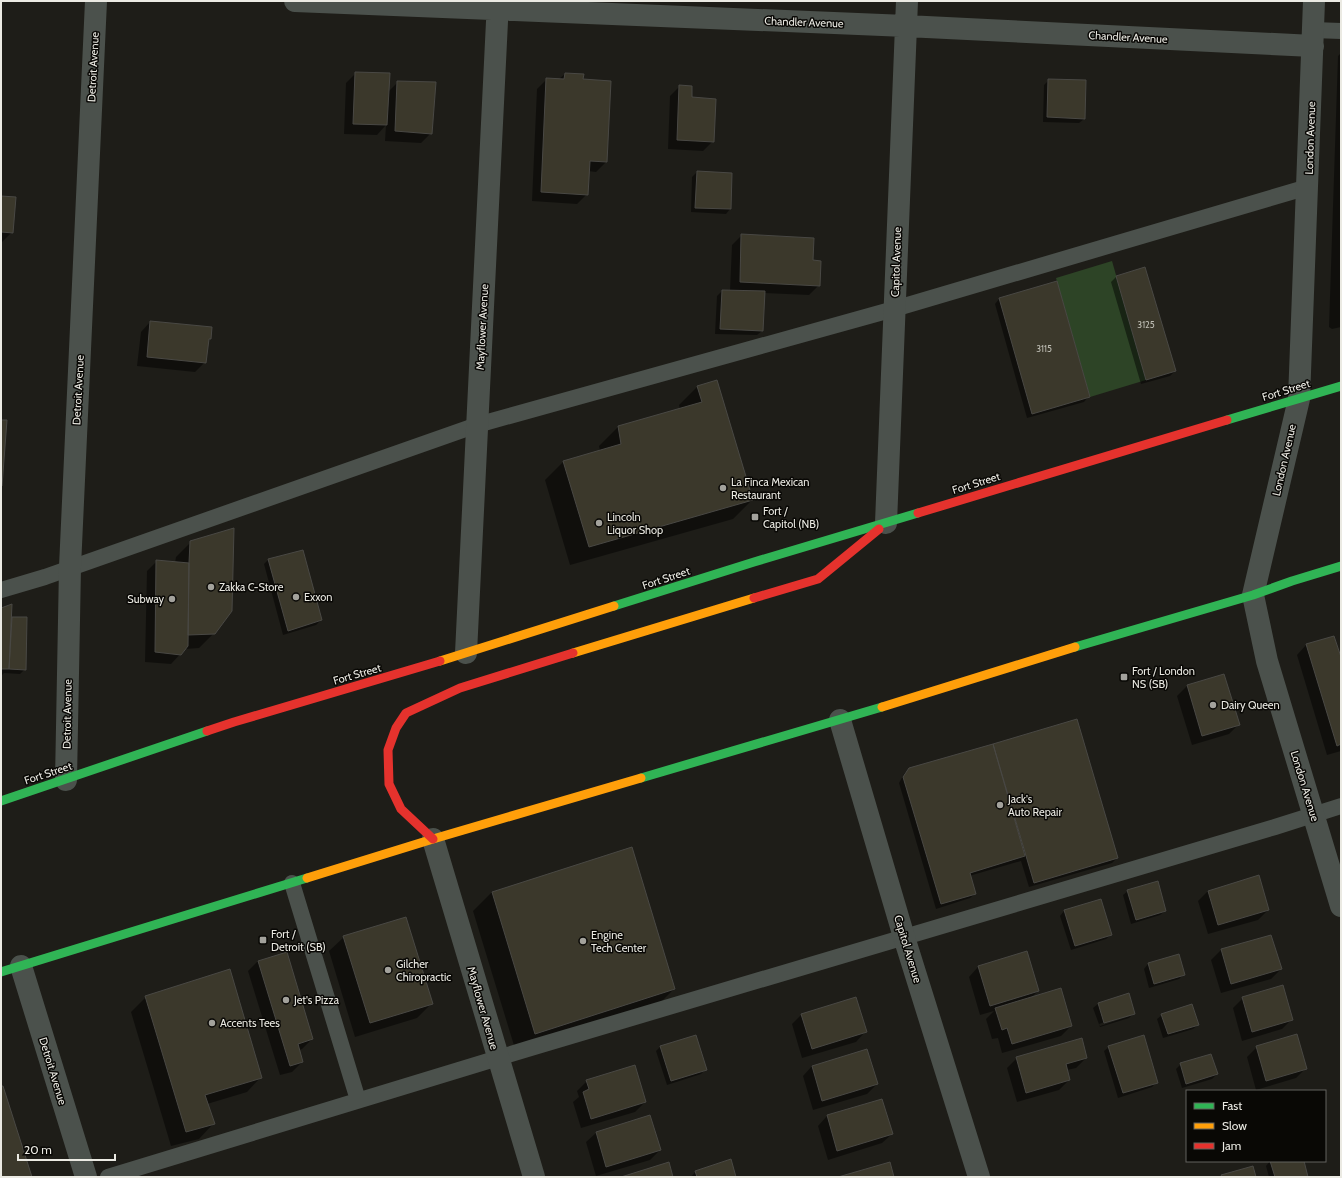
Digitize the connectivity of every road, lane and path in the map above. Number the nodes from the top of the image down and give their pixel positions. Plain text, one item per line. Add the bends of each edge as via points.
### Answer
1 (96, 1) edge
2 (295, 1) edge
3 (907, 1) edge
4 (1314, 1) edge
5 (497, 5) edge
6 (906, 26) junction
7 (1341, 31) edge
8 (1313, 38) junction
9 (1308, 187) junction
10 (894, 309) junction
11 (1341, 386) edge
12 (1299, 399) junction
13 (477, 425) junction
14 (886, 523) junction
15 (1341, 566) edge
16 (70, 567) junction
17 (1, 590) edge
18 (1253, 595) junction
19 (466, 653) junction
20 (840, 720) junction
21 (66, 780) junction
22 (1, 801) edge
23 (1341, 806) edge
24 (1314, 815) junction
25 (433, 839) junction
26 (292, 883) junction
27 (1341, 906) edge
28 (904, 937) junction
29 (11, 969) edge
30 (498, 1058) junction
31 (358, 1100) junction
32 (86, 1177) edge
33 (108, 1177) edge
34 (534, 1177) edge
35 (979, 1177) edge

1 - 16 street, Detroit Avenue
2 - 5 street, Chandler Avenue
3 - 6 street, Capitol Avenue
4 - 8 street, London Avenue
5 - 6 street, Chandler Avenue
5 - 13 street, Mayflower Avenue
6 - 8 street, Chandler Avenue
6 - 10 street, Capitol Avenue
7 - 8 lane
8 - 9 street, London Avenue
9 - 10 lane
9 - 12 street, London Avenue
10 - 13 lane
10 - 14 street, Capitol Avenue
11 - 12 main road, Fort Street
12 - 14 main road, Fort Street
12 - 18 street, London Avenue
13 - 16 lane
13 - 19 street, Mayflower Avenue
14 - 19 main road, Fort Street
14 - 25 main road via 818,579 460,688 406,713 396,728 388,750 389,784 401,809
15 - 18 main road
16 - 17 lane
16 - 21 street, Detroit Avenue
18 - 20 main road via 1074,647
18 - 24 street, London Avenue via 1267,661
19 - 21 main road, Fort Street via 234,722
20 - 25 main road
20 - 28 street, Capitol Avenue
21 - 22 main road, Fort Street
23 - 24 lane
24 - 27 street, London Avenue
24 - 28 lane
25 - 26 main road
25 - 30 street, Mayflower Avenue
26 - 29 main road
26 - 31 lane
28 - 30 lane
28 - 35 street, Capitol Avenue
29 - 32 street, Detroit Avenue
30 - 31 lane
30 - 34 street, Mayflower Avenue
31 - 33 lane

